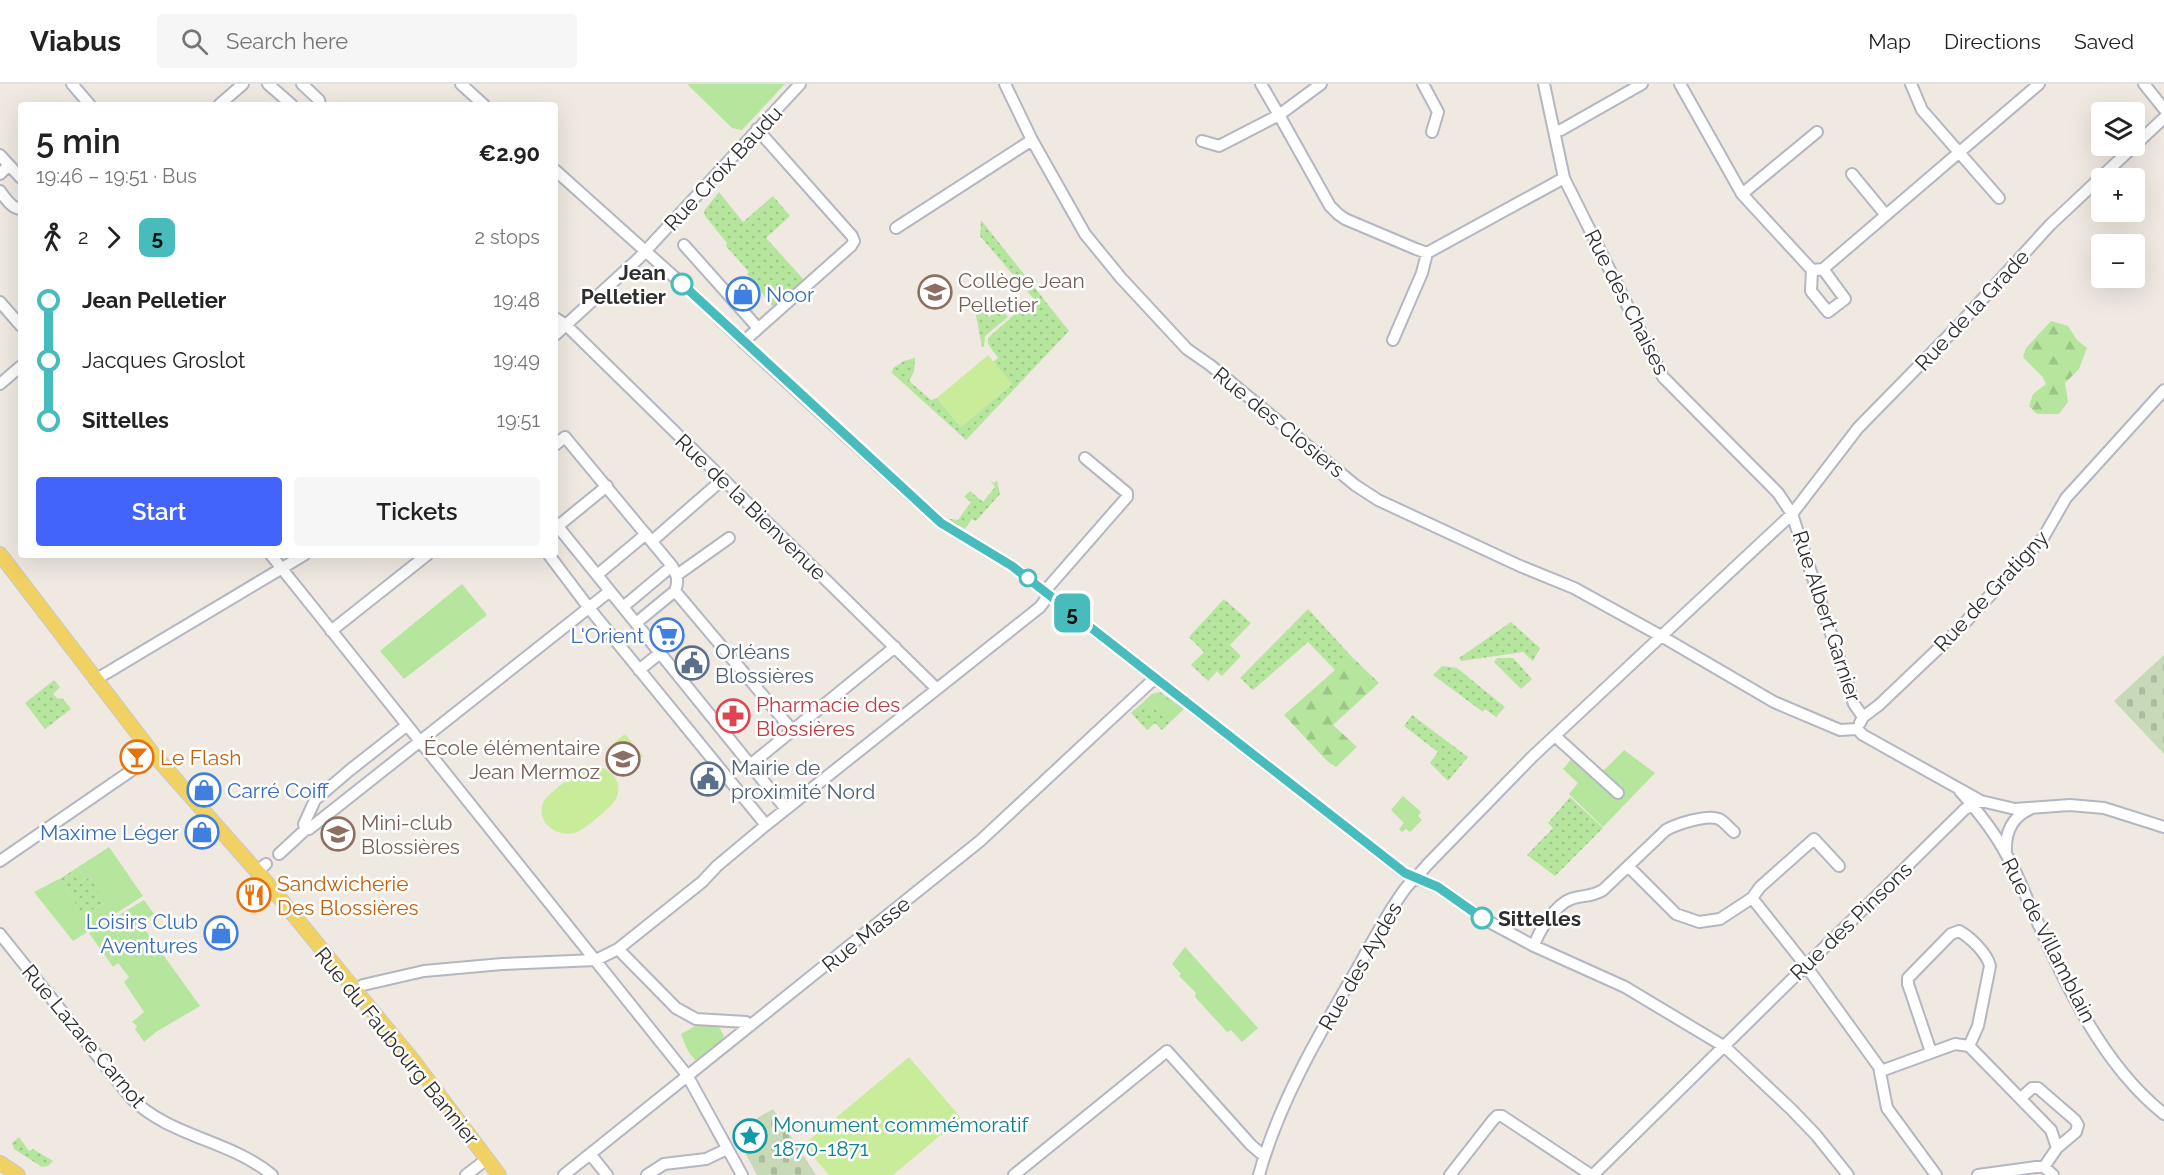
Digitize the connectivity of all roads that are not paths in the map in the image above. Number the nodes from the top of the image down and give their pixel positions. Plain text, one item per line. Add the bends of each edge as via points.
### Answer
1 (72, 84) edge
2 (243, 84) edge
3 (268, 84) edge
4 (302, 84) edge
5 (460, 84) edge
6 (1005, 84) edge
7 (1262, 84) edge
8 (1321, 84) edge
9 (1423, 84) edge
10 (1544, 84) edge
11 (1642, 84) edge
12 (1680, 84) edge
13 (1911, 84) edge
14 (2039, 84) edge
15 (2144, 84) edge
16 (796, 86) edge
17 (87, 102) edge
18 (222, 102) edge
19 (289, 102) edge
20 (319, 102) edge
21 (481, 102) edge
22 (2164, 109) edge
23 (1279, 115) junction
24 (2164, 118) edge
25 (758, 129) junction
26 (1554, 131) junction
27 (1431, 132) dead end
28 (1817, 132) dead end
29 (1032, 140) junction
30 (1202, 141) dead end
31 (1959, 153) junction
32 (0, 154) edge
33 (9, 165) junction
34 (558, 173) edge
35 (0, 174) edge
36 (1852, 174) dead end
37 (18, 175) edge
38 (1564, 178) junction
39 (0, 191) edge
40 (1742, 194) junction
41 (1999, 198) dead end
42 (18, 209) edge
43 (1886, 214) junction
44 (896, 228) dead end
45 (684, 245) dead end
46 (645, 251) junction
47 (1427, 253) junction
48 (0, 302) edge
49 (558, 320) edge
50 (18, 323) edge
51 (566, 325) junction
52 (758, 328) junction
53 (558, 332) edge
54 (1393, 340) dead end
55 (743, 342) junction
56 (18, 369) edge
57 (0, 384) edge
58 (2164, 390) edge
59 (558, 443) edge
60 (1085, 458) dead end
61 (722, 480) junction
62 (607, 486) junction
63 (1792, 513) junction
64 (558, 523) edge
65 (558, 526) edge
66 (649, 538) junction
67 (729, 538) dead end
68 (0, 554) edge
69 (273, 558) edge
70 (299, 558) edge
71 (423, 558) edge
72 (551, 558) edge
73 (281, 568) junction
74 (675, 571) junction
75 (597, 575) junction
76 (610, 591) junction
77 (675, 591) junction
78 (1047, 593) junction
79 (623, 607) junction
80 (589, 608) junction
81 (636, 623) junction
82 (331, 631) junction
83 (1661, 636) junction
84 (895, 647) junction
85 (660, 653) junction
86 (639, 670) junction
87 (1155, 678) junction
88 (95, 680) junction
89 (937, 689) junction
90 (1863, 717) junction
91 (406, 726) junction
92 (1857, 729) junction
93 (792, 730) junction
94 (1555, 736) junction
95 (419, 741) junction
96 (154, 755) junction
97 (750, 765) junction
98 (1618, 794) dead end
99 (1977, 803) junction
100 (2037, 806) junction
101 (786, 809) junction
102 (1981, 816) junction
103 (766, 825) junction
104 (2010, 826) junction
105 (2164, 827) edge
106 (305, 830) junction
107 (1734, 832) dead end
108 (2006, 852) junction
109 (279, 854) dead end
110 (0, 861) edge
111 (1839, 866) dead end
112 (1629, 867) junction
113 (1418, 878) junction
114 (1752, 898) junction
115 (0, 934) edge
116 (1534, 946) junction
117 (618, 949) junction
118 (596, 960) junction
119 (1806, 966) junction
120 (356, 990) junction
121 (750, 1026) junction
122 (1969, 1046) junction
123 (1725, 1047) junction
124 (1931, 1052) junction
125 (1881, 1071) junction
126 (687, 1075) junction
127 (2021, 1098) junction
128 (2164, 1114) edge
129 (2057, 1148) junction
130 (727, 1149) junction
131 (590, 1154) junction
132 (1264, 1156) junction
133 (487, 1159) junction
134 (0, 1163) edge
135 (2044, 1167) junction
136 (18, 1175) edge
137 (272, 1175) edge
138 (466, 1175) edge
139 (499, 1175) edge
140 (564, 1175) edge
141 (607, 1175) edge
142 (647, 1175) edge
143 (742, 1175) edge
144 (1014, 1175) edge
145 (1259, 1175) edge
146 (1450, 1175) edge
147 (1592, 1175) edge
148 (1848, 1175) edge
149 (1936, 1175) edge
150 (1978, 1175) edge
151 (2053, 1175) edge

1 - 17 street
2 - 18 street
3 - 19 street
4 - 20 street
5 - 21 street
6 - 29 street, Rue des Closiers
7 - 23 street
8 - 23 street
9 - 27 street via 1438,111
10 - 26 street, Rue des Chaises
11 - 26 street
12 - 40 street
13 - 31 street via 1922,110
14 - 31 street
15 - 22 street
16 - 25 street, Rue Croix Baudu
23 - 30 street via 1219,146
23 - 47 street via 1338,214
24 - 63 street, Rue de la Grade via 2050,225 1858,428
25 - 46 street, Rue Croix Baudu
25 - 52 street via 854,241
26 - 38 street, Rue des Chaises
28 - 40 street
29 - 44 street
29 - 83 street, Rue des Closiers via 1085,234 1121,278 1187,349 1321,458 1378,500 1574,588
31 - 41 street
31 - 43 street
32 - 33 street
33 - 35 street
33 - 37 street
34 - 46 street
36 - 43 street
38 - 47 street
38 - 63 street, Rue des Chaises via 1663,377 1778,493
39 - 42 street
40 - 43 street via 1817,270
45 - 52 street
46 - 51 street, Rue Croix Baudu
46 - 55 street
47 - 54 street
48 - 50 street
49 - 51 street, Rue de la Bienvenue
51 - 53 street, Rue Croix Baudu
51 - 61 street, Rue de la Bienvenue
52 - 55 street
55 - 78 street via 941,523 1012,566
56 - 57 street
58 - 90 street, Rue de Gratigny via 2066,498 2043,538 1960,628
59 - 62 street via 565,437
60 - 78 street via 1127,497
61 - 66 street
61 - 84 street, Rue de la Bienvenue
62 - 64 street
62 - 66 street
63 - 83 street, Rue de la Grade
63 - 90 street, Rue Albert Garnier via 1854,704
65 - 75 street
66 - 74 street
66 - 75 street
67 - 74 street
68 - 88 main road, Rue du Faubourg Bannier
69 - 73 street
70 - 73 street
71 - 82 street
72 - 80 street
73 - 82 street
73 - 88 street
74 - 77 street
74 - 79 street
75 - 76 street
76 - 79 street
76 - 80 street
77 - 81 street
77 - 93 street
78 - 87 street
78 - 89 street via 1040,607
79 - 81 street
80 - 86 street
80 - 95 street
81 - 85 street
82 - 91 street
83 - 92 street, Rue des Closiers via 1774,702 1840,730
83 - 94 street, Rue des Aydes
84 - 89 street, Rue de la Bienvenue
84 - 93 street
85 - 86 street
85 - 97 street
86 - 103 street
87 - 113 street via 1405,873
87 - 121 street, Rue Masse via 980,841
88 - 96 main road, Rue du Faubourg Bannier
89 - 101 street
90 - 92 street, Rue de Gratigny
91 - 95 street
91 - 106 street via 315,800
92 - 99 street, Rue de Villamblain
93 - 97 street
94 - 98 street
94 - 113 street, Rue des Aydes
95 - 106 street
95 - 118 street
96 - 110 street
96 - 120 main road, Rue du Faubourg Bannier via 261,868
97 - 101 street
99 - 100 street via 2015,809
99 - 102 street, Rue de Villamblain
99 - 119 street, Rue des Pinsons via 1965,809
100 - 104 street via 2020,814
100 - 105 street via 2104,808
101 - 103 street
102 - 104 street via 1993,824
102 - 108 street, Rue de Villamblain
103 - 117 street
104 - 108 street
106 - 109 street
107 - 112 street via 1713,817 1677,825 1666,830
108 - 128 street, Rue de Villamblain via 2057,965 2088,1020 2127,1078
111 - 114 street via 1814,839
112 - 114 street via 1677,914 1699,922 1720,919
112 - 116 street via 1593,896 1573,898 1557,907
113 - 116 street
113 - 132 street, Rue des Aydes via 1407,887 1385,921 1333,1010
114 - 119 street
115 - 137 street, Rue Lazare Carnot via 141,1109 256,1162
116 - 123 street via 1625,987
117 - 118 street
117 - 121 street via 676,1008 696,1019 746,1022
118 - 120 street via 424,970
118 - 126 street
119 - 123 street, Rue des Pinsons
119 - 125 street
120 - 133 main road, Rue du Faubourg Bannier
121 - 126 street, Rue Masse
122 - 124 street via 1959,1043
122 - 124 street via 1978,1026 1990,966 1984,954 1959,931 1951,934 1908,978
122 - 127 street
123 - 147 street, Rue des Pinsons
123 - 148 street via 1791,1109
124 - 125 street
125 - 149 street via 1887,1108
126 - 130 street
126 - 131 street, Rue Masse
127 - 129 street via 2051,1130
127 - 129 street via 2032,1088 2038,1088 2075,1120 2076,1132
129 - 135 street
130 - 142 street via 706,1159 664,1164
130 - 143 street
131 - 140 street, Rue Masse
131 - 141 street
132 - 144 street via 1167,1051
132 - 145 street, Rue des Aydes
133 - 138 street
133 - 139 main road, Rue du Faubourg Bannier
134 - 136 main road
135 - 150 street
135 - 151 street
146 - 147 street via 1493,1120 1502,1116

